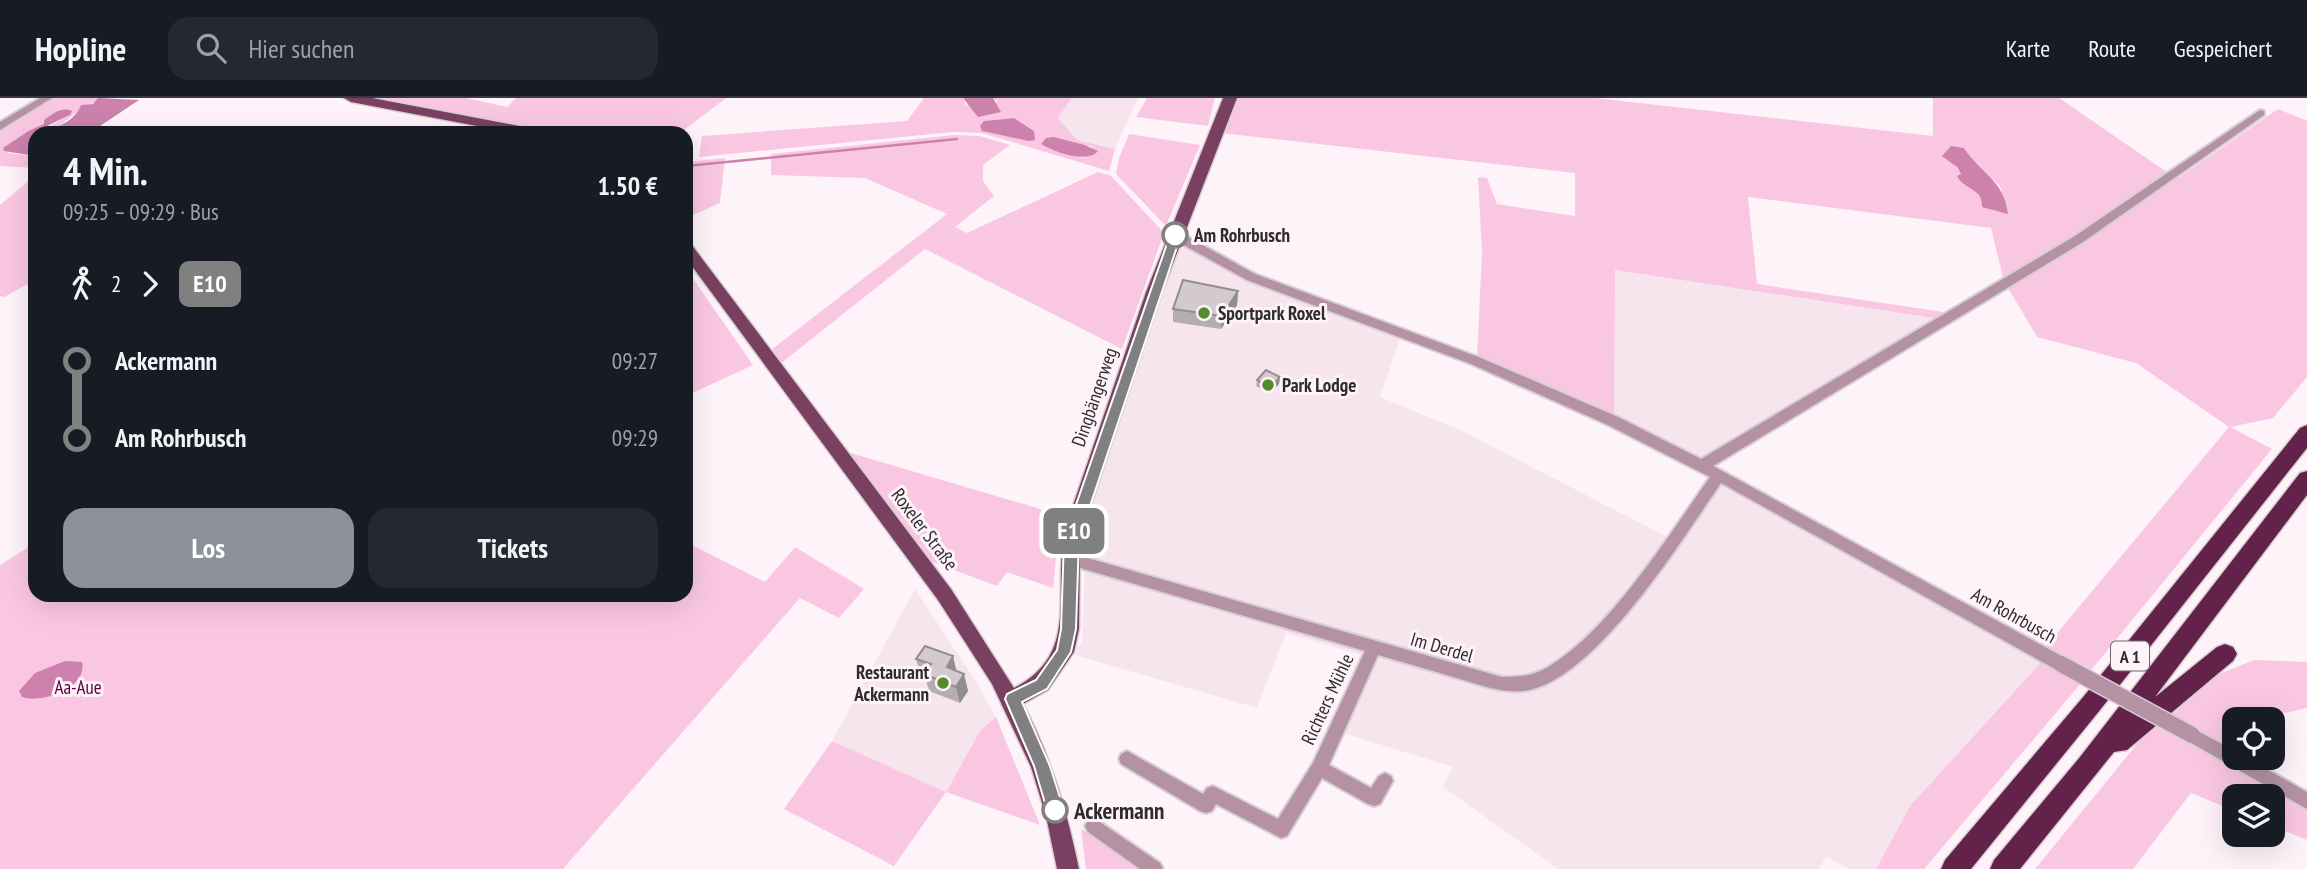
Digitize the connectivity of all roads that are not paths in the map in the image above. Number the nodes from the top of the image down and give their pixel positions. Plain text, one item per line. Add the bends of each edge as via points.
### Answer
1 (47, 98) edge
2 (351, 98) edge
3 (1230, 98) edge
4 (2260, 113) dead end
5 (503, 126) edge
6 (0, 127) edge
7 (1175, 235) junction
8 (693, 256) edge
9 (2307, 433) edge
10 (1701, 466) junction
11 (1719, 475) junction
12 (2307, 479) edge
13 (1070, 559) junction
14 (1374, 647) junction
15 (2225, 654) dead end
16 (1013, 699) junction
17 (1127, 759) dead end
18 (2089, 765) junction
19 (1319, 768) junction
20 (1385, 781) dead end
21 (2307, 801) edge
22 (1094, 826) dead end
23 (1068, 869) edge
24 (1154, 869) edge
25 (1954, 869) edge
26 (2003, 869) edge

1 - 6 street
2 - 5 main road
3 - 7 main road, Dingbängerweg
4 - 10 street via 2078,239
7 - 10 street, Am Rohrbusch via 1251,277 1476,361
7 - 13 main road, Dingbängerweg via 1079,514
8 - 16 main road, Roxeler Straße via 941,588
9 - 25 highway, A 1
10 - 11 street, Am Rohrbusch
11 - 14 street, Im Derdel via 1610,622 1576,657 1547,676 1529,683 1503,684
11 - 21 street, Am Rohrbusch, bridge
12 - 18 highway, A 1
13 - 14 street, Im Derdel
13 - 16 main road, Dingbängerweg via 1069,629 1064,652 1041,684
14 - 19 street, Richters Mühle
15 - 18 highway
16 - 23 main road, Roxeler Straße via 1042,766
17 - 19 street, Richters Mühle via 1206,805 1213,794 1280,830
18 - 26 highway, A 1
19 - 20 street, Richters Mühle via 1374,797
22 - 24 street

